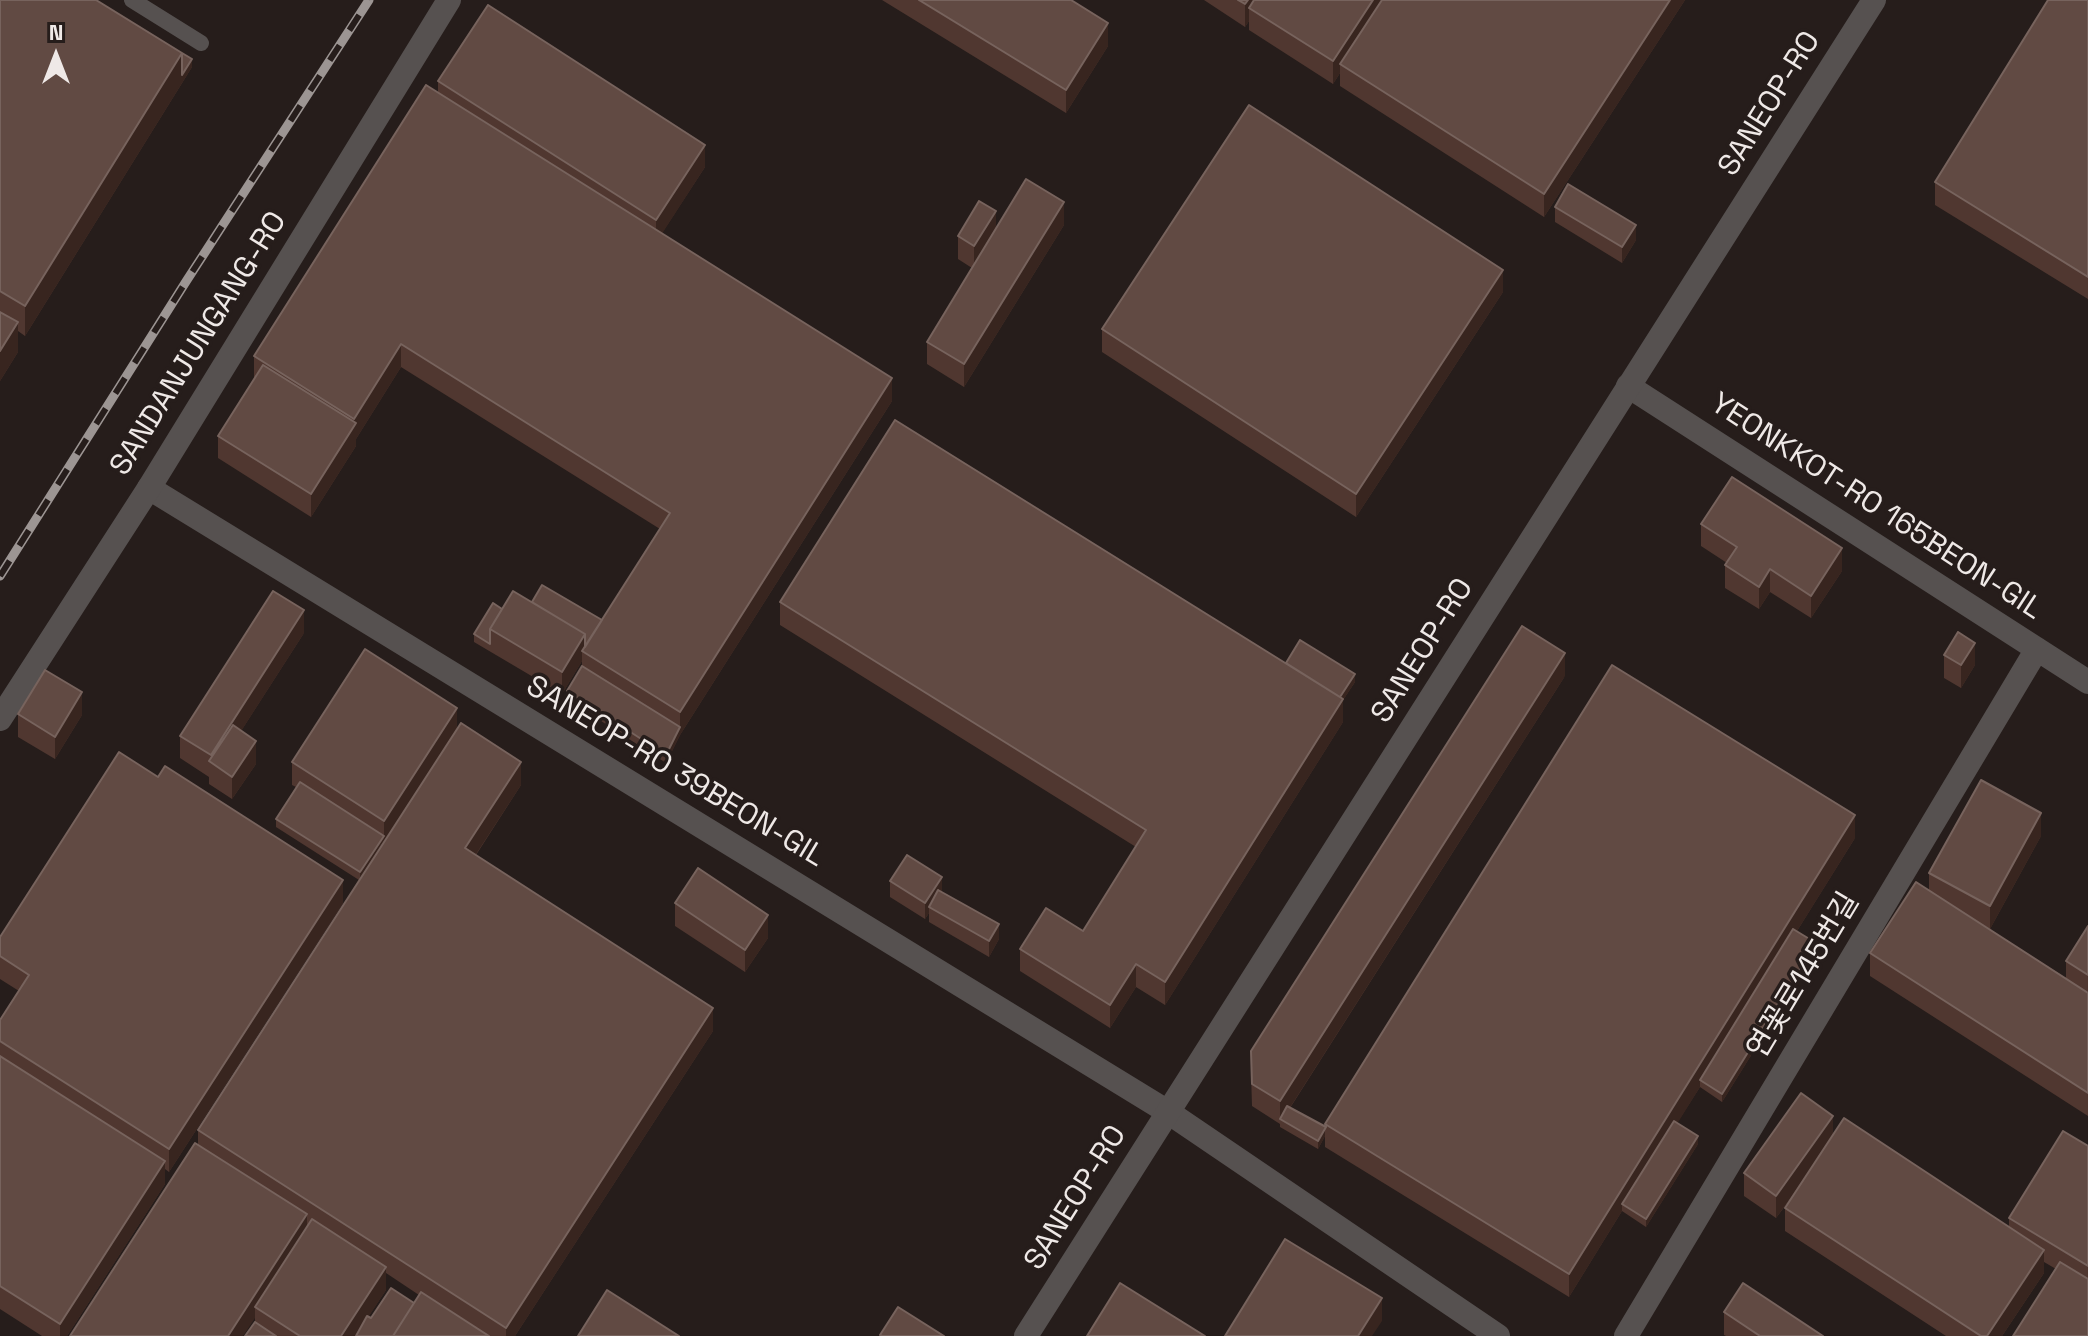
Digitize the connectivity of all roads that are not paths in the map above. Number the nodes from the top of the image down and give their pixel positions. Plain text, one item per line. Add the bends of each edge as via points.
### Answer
1 (132, 0) edge
2 (449, 0) edge
3 (1874, 0) edge
4 (201, 43) dead end
5 (1628, 386) junction
6 (149, 488) junction
7 (2037, 649) junction
8 (2088, 682) edge
9 (0, 719) edge
10 (1168, 1112) junction
11 (1026, 1336) edge
12 (1498, 1336) edge
13 (1626, 1336) edge

1 - 4 lane
2 - 6 street, SANDANJUNGANG-RO
3 - 5 street, SANEOP-RO
5 - 7 street, YEONKKOT-RO 165BEON-GIL
5 - 10 street, SANEOP-RO
6 - 9 street, SANDANJUNGANG-RO
6 - 10 street, SANEOP-RO 39BEON-GIL
7 - 8 street, YEONKKOT-RO 165BEON-GIL
7 - 13 street, 연꽃로145번길
10 - 11 street, SANEOP-RO
10 - 12 street, SANEOP-RO 39BEON-GIL

